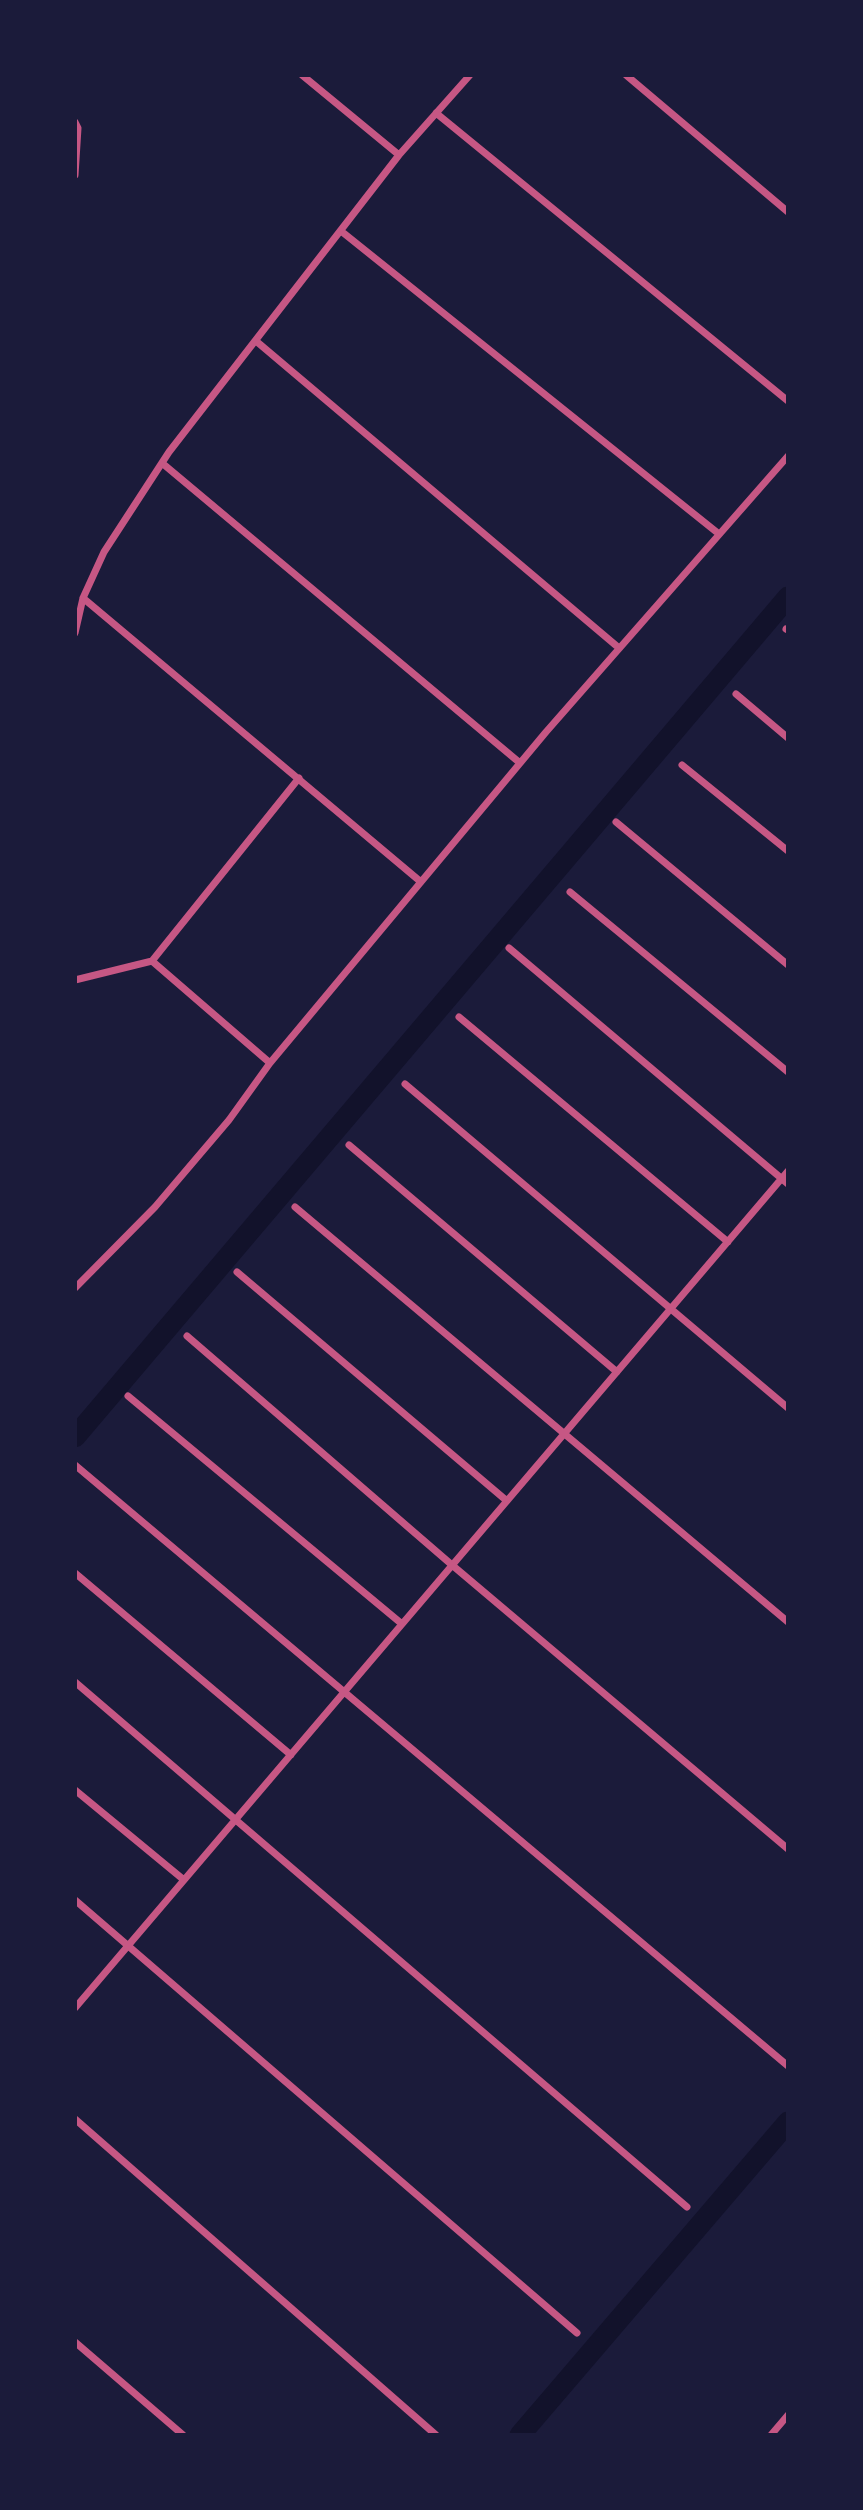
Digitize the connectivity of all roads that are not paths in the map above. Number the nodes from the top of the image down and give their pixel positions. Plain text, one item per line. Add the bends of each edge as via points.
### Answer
1 (302, 75) edge
2 (470, 75) edge
3 (626, 75) edge
4 (436, 113) junction
5 (75, 122) edge
6 (399, 155) junction
7 (75, 175) edge
8 (788, 212) edge
9 (341, 231) junction
10 (256, 341) junction
11 (788, 401) edge
12 (788, 456) edge
13 (162, 463) junction
14 (719, 534) junction
15 (83, 598) junction
16 (75, 634) edge
17 (619, 648) junction
18 (736, 694) dead end
19 (788, 738) edge
20 (520, 763) junction
21 (682, 765) dead end
22 (299, 778) junction
23 (616, 822) dead end
24 (788, 851) edge
25 (421, 882) junction
26 (570, 892) dead end
27 (509, 948) dead end
28 (152, 961) junction
29 (788, 965) edge
30 (75, 980) edge
31 (459, 1017) dead end
32 (270, 1063) junction
33 (788, 1072) edge
34 (405, 1084) dead end
35 (349, 1145) dead end
36 (788, 1171) edge
37 (785, 1182) edge
38 (295, 1207) dead end
39 (727, 1242) junction
40 (237, 1272) dead end
41 (75, 1288) edge
42 (670, 1310) junction
43 (187, 1336) dead end
44 (617, 1371) junction
45 (128, 1396) dead end
46 (788, 1408) edge
47 (563, 1435) junction
48 (75, 1465) edge
49 (507, 1501) junction
50 (452, 1565) junction
51 (75, 1573) edge
52 (788, 1622) edge
53 (402, 1624) junction
54 (75, 1682) edge
55 (344, 1692) junction
56 (290, 1755) junction
57 (75, 1790) edge
58 (236, 1819) junction
59 (788, 1849) edge
60 (184, 1880) junction
61 (75, 1900) edge
62 (128, 1945) junction
63 (75, 2008) edge
64 (788, 2066) edge
65 (75, 2119) edge
66 (687, 2207) dead end
67 (577, 2333) dead end
68 (75, 2342) edge
69 (788, 2415) edge
70 (183, 2435) edge
71 (436, 2435) edge
72 (771, 2435) edge

1 - 6 street
2 - 4 street
3 - 8 street
4 - 6 street
4 - 11 street
5 - 7 street
6 - 9 street
9 - 10 street
9 - 14 street
10 - 13 street
10 - 17 street
12 - 14 street
13 - 15 street via 104,552
13 - 20 street
14 - 17 street
15 - 16 street
15 - 22 street
17 - 20 street
18 - 19 street
20 - 25 street
21 - 24 street
22 - 25 street
22 - 28 street
23 - 29 street
25 - 32 street
26 - 33 street
27 - 37 street
28 - 30 street
28 - 32 street
31 - 39 street
32 - 41 street via 229,1121 155,1207
34 - 42 street
35 - 44 street
36 - 37 street
37 - 39 street
38 - 47 street
39 - 42 street
40 - 49 street
42 - 44 street
42 - 46 street
43 - 50 street
44 - 47 street
45 - 53 street
47 - 49 street
47 - 52 street
48 - 55 street
49 - 50 street
50 - 53 street
50 - 59 street
51 - 56 street
53 - 55 street
54 - 58 street
55 - 56 street
55 - 64 street
56 - 58 street
57 - 60 street
58 - 60 street
58 - 66 street
60 - 62 street
61 - 62 street
62 - 63 street
62 - 67 street
65 - 71 street
68 - 70 street
69 - 72 street

